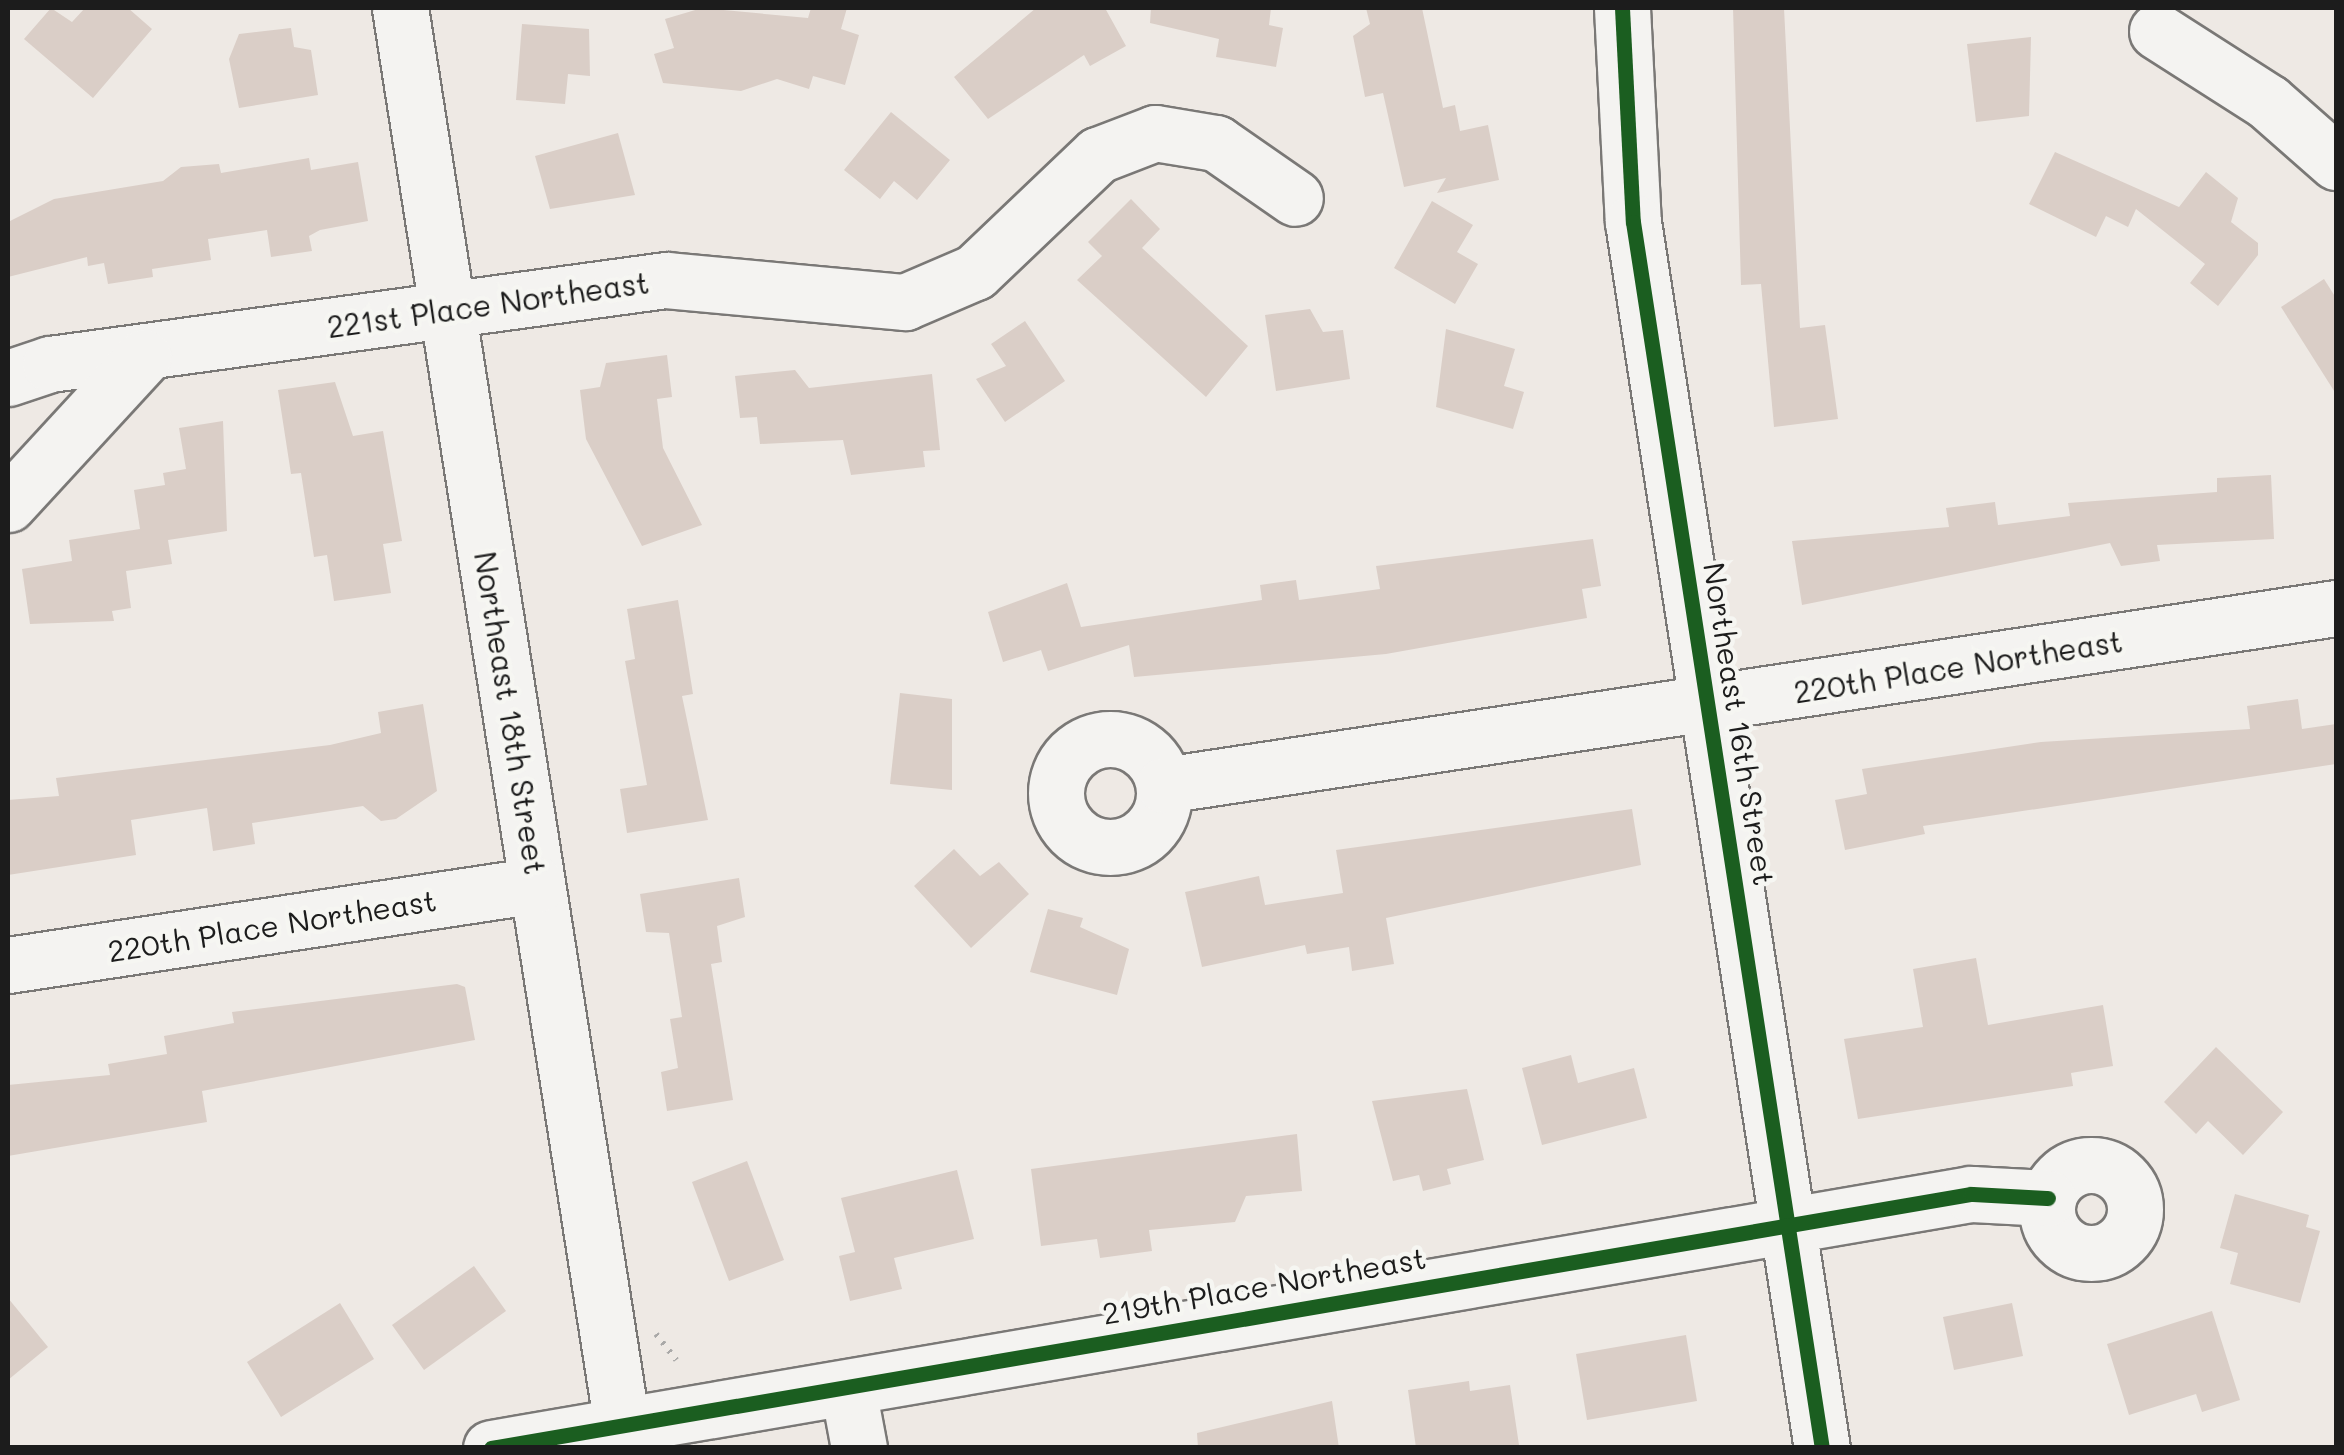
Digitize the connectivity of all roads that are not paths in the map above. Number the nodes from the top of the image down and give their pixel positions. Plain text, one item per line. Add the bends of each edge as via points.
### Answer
1 (400, 8) edge
2 (1622, 8) edge
3 (2156, 31) dead end
4 (2336, 162) edge
5 (1295, 198) dead end
6 (450, 306) junction
7 (143, 357) junction
8 (8, 378) edge
9 (8, 504) edge
10 (2336, 608) edge
11 (1711, 703) junction
12 (1164, 785) dead end
13 (537, 885) junction
14 (8, 965) edge
15 (2048, 1198) dead end
16 (1786, 1224) junction
17 (848, 1389) junction
18 (621, 1419) junction
19 (491, 1448) edge
20 (858, 1448) edge
21 (1822, 1448) edge

1 - 6 street, Northeast 18th Street
2 - 11 street, Northeast 16th Street via 1633,222
3 - 4 street via 2268,102
5 - 6 street, 221st Place Northeast via 1216,142 1155,133 1098,155 975,272 906,302 666,280
6 - 7 street, 221st Place Northeast
6 - 13 street, Northeast 18th Street
7 - 8 street, 221st Place Northeast via 50,364
7 - 9 street
10 - 11 street, 220th Place Northeast
11 - 12 street, 220th Place Northeast
11 - 16 street, Northeast 16th Street
13 - 14 street, 220th Place Northeast
13 - 18 street, Northeast 18th Street
15 - 16 street, 219th Place Northeast via 1972,1194
16 - 17 street, 219th Place Northeast
16 - 21 street, Northeast 16th Street
17 - 18 street, 219th Place Northeast
17 - 20 street
18 - 19 street, 219th Place Northeast

